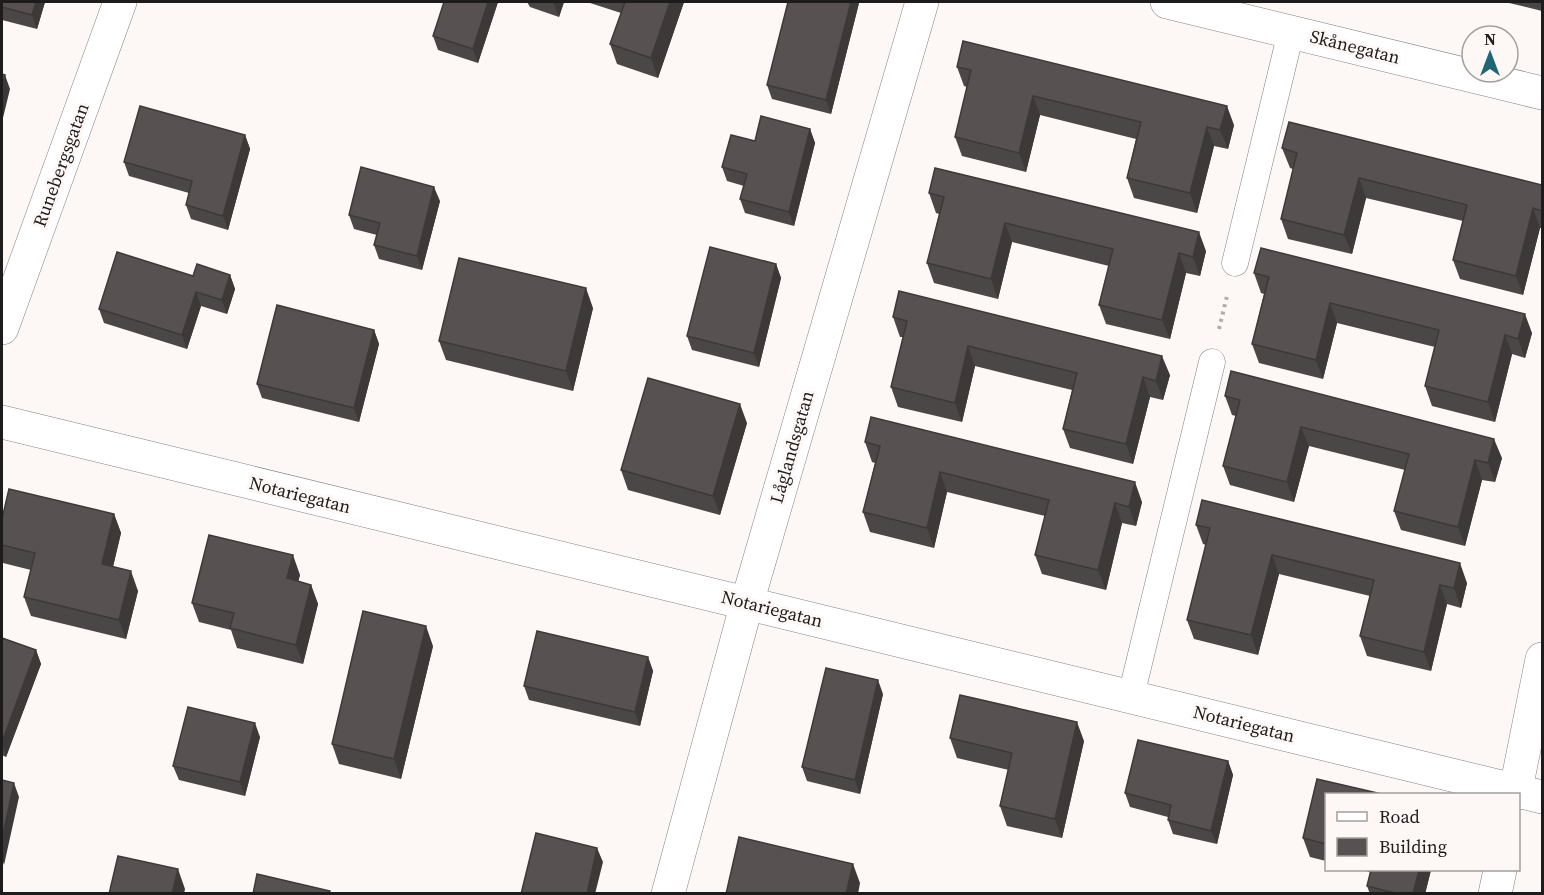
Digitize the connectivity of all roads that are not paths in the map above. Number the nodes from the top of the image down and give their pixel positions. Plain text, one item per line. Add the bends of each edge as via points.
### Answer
1 (120, 2) edge
2 (922, 2) edge
3 (1167, 2) edge
4 (1291, 32) junction
5 (1542, 93) edge
6 (1235, 263) road end
7 (2, 328) edge
8 (1212, 362) road end
9 (2, 422) edge
10 (747, 603) junction
11 (1542, 659) edge
12 (1131, 696) junction
13 (1525, 794) edge
14 (1500, 871) edge
15 (668, 894) edge
16 (1495, 894) edge

1 - 7 street, Runebergsgatan
2 - 10 street, Låglandsgatan
3 - 4 street, Skånegatan
4 - 5 street, Skånegatan
4 - 6 lane
8 - 12 lane
9 - 10 street, Notariegatan
10 - 12 street, Notariegatan
10 - 15 street, Låglandsgatan
11 - 13 street
12 - 13 street, Notariegatan
14 - 16 street

